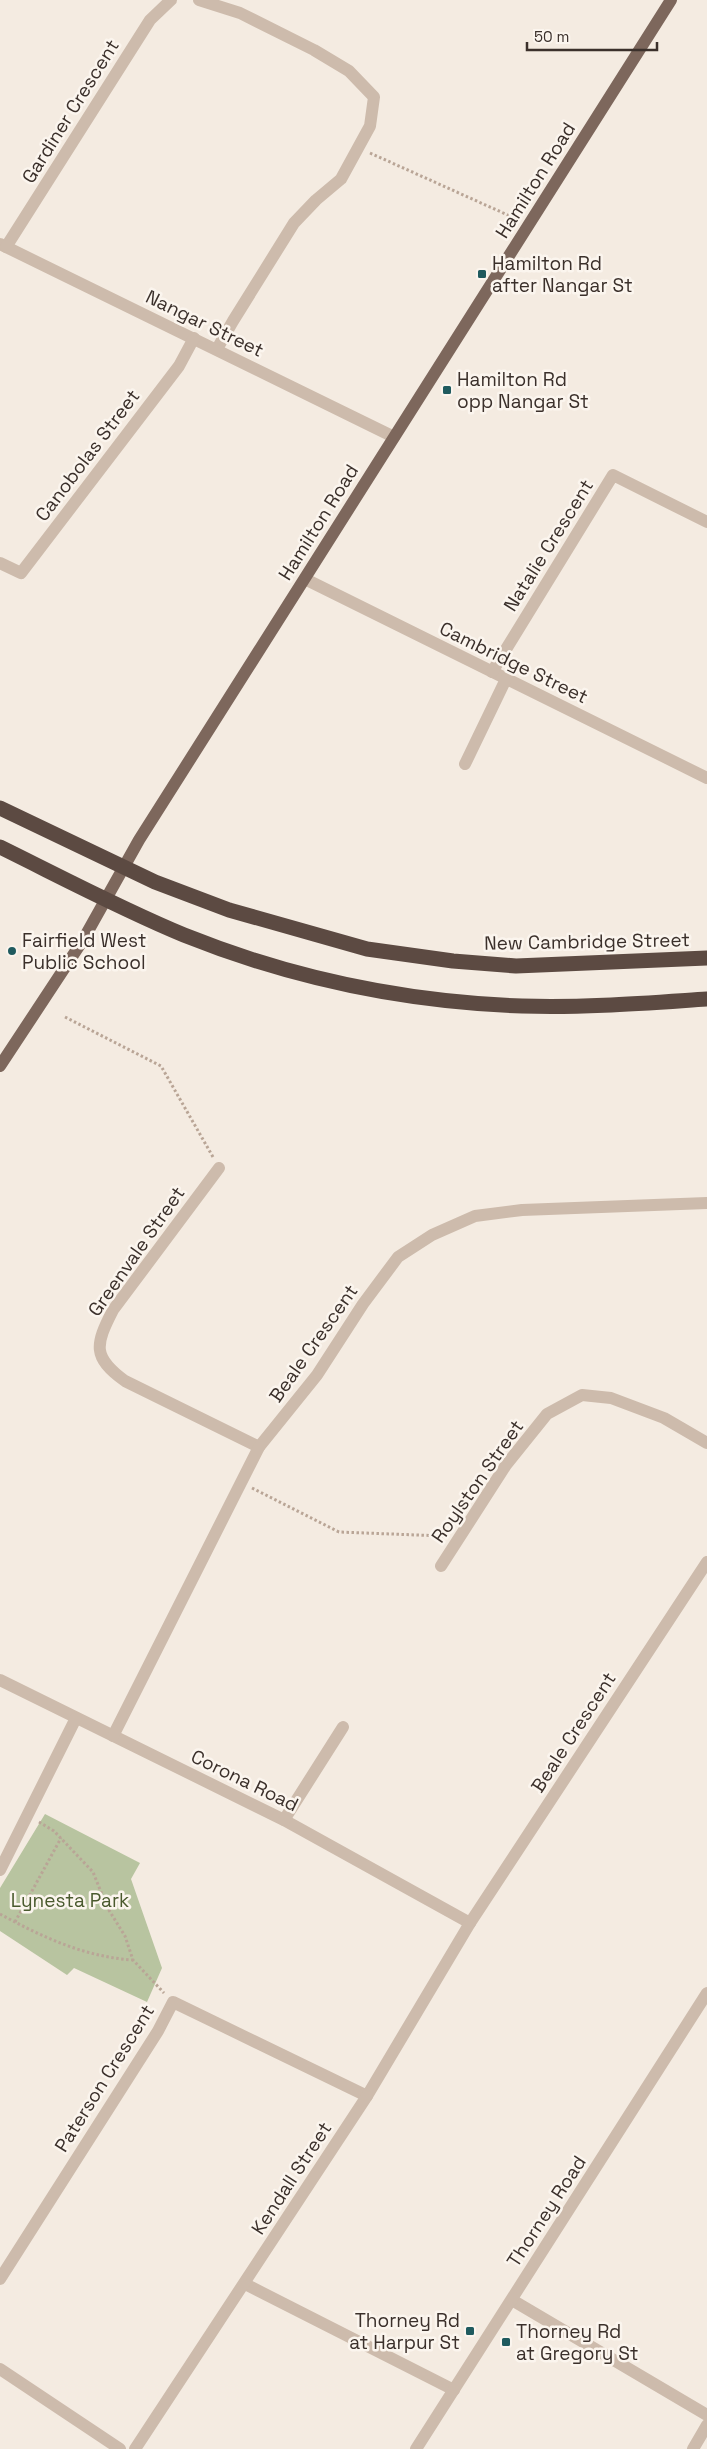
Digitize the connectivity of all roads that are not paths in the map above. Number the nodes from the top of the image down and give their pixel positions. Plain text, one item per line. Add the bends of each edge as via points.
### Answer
1 (171, 0) edge
2 (199, 0) edge
3 (672, 0) edge
4 (3, 246) edge
5 (194, 338) junction
6 (217, 349) junction
7 (394, 436) junction
8 (707, 522) edge
9 (0, 563) edge
10 (305, 579) junction
11 (492, 672) junction
12 (506, 679) junction
13 (465, 764) dead end
14 (707, 778) edge
15 (0, 808) edge
16 (0, 847) edge
17 (124, 867) junction
18 (106, 900) junction
19 (707, 958) edge
20 (707, 999) edge
21 (0, 1066) edge
22 (219, 1168) road end
23 (707, 1203) edge
24 (707, 1443) edge
25 (259, 1447) junction
26 (706, 1565) edge
27 (441, 1566) dead end
28 (0, 1680) edge
29 (76, 1718) junction
30 (343, 1727) dead end
31 (114, 1736) junction
32 (284, 1820) junction
33 (0, 1870) edge
34 (470, 1923) junction
35 (707, 1993) edge
36 (367, 2096) junction
37 (0, 2279) edge
38 (245, 2284) junction
39 (512, 2300) junction
40 (0, 2369) edge
41 (454, 2390) junction
42 (707, 2416) edge
43 (707, 2425) edge
44 (120, 2449) edge
45 (135, 2449) edge
46 (416, 2449) edge
47 (693, 2449) edge

1 - 4 street, Gardiner Crescent via 150,20
2 - 6 street via 240,14 314,50 349,71 374,97 370,126 341,179 294,224
3 - 7 main road, Hamilton Road
4 - 5 street, Nangar Street
5 - 6 street, Nangar Street
5 - 9 street, Canobolas Street via 179,366 21,573
6 - 7 street, Nangar Street
7 - 10 main road, Hamilton Road
8 - 11 street, Natalie Crescent via 613,475
10 - 11 street, Cambridge Street
10 - 17 main road, Hamilton Road
11 - 12 street, Cambridge Street
12 - 13 street
12 - 14 street, Cambridge Street
15 - 17 highway, New Cambridge Street
16 - 18 highway
17 - 18 main road, Hamilton Road
17 - 19 highway, New Cambridge Street via 154,882 229,910 392,954 516,966
18 - 20 highway via 219,948 367,989 452,1001 524,1006
18 - 21 main road, Hamilton Road
22 - 25 street, Greenvale Street via 113,1310 102,1331 100,1350 107,1367 125,1381
23 - 25 street, Beale Crescent via 522,1210 475,1216 432,1235 398,1257 317,1375
24 - 27 street, Roylston Street via 664,1418 611,1398 582,1395 547,1414 506,1465
25 - 31 street, Beale Crescent
26 - 34 street, Beale Crescent
28 - 29 street, Corona Road
29 - 31 street, Corona Road
29 - 33 street
30 - 32 street
31 - 32 street, Corona Road
32 - 34 street, Corona Road
34 - 36 street, Kendall Street
35 - 39 street, Thorney Road
36 - 37 street, Paterson Crescent via 173,2002 158,2031
36 - 38 street, Kendall Street
38 - 41 street
38 - 45 street, Kendall Street
39 - 41 street, Thorney Road
39 - 42 street
40 - 44 street
41 - 46 street, Thorney Road
43 - 47 street

